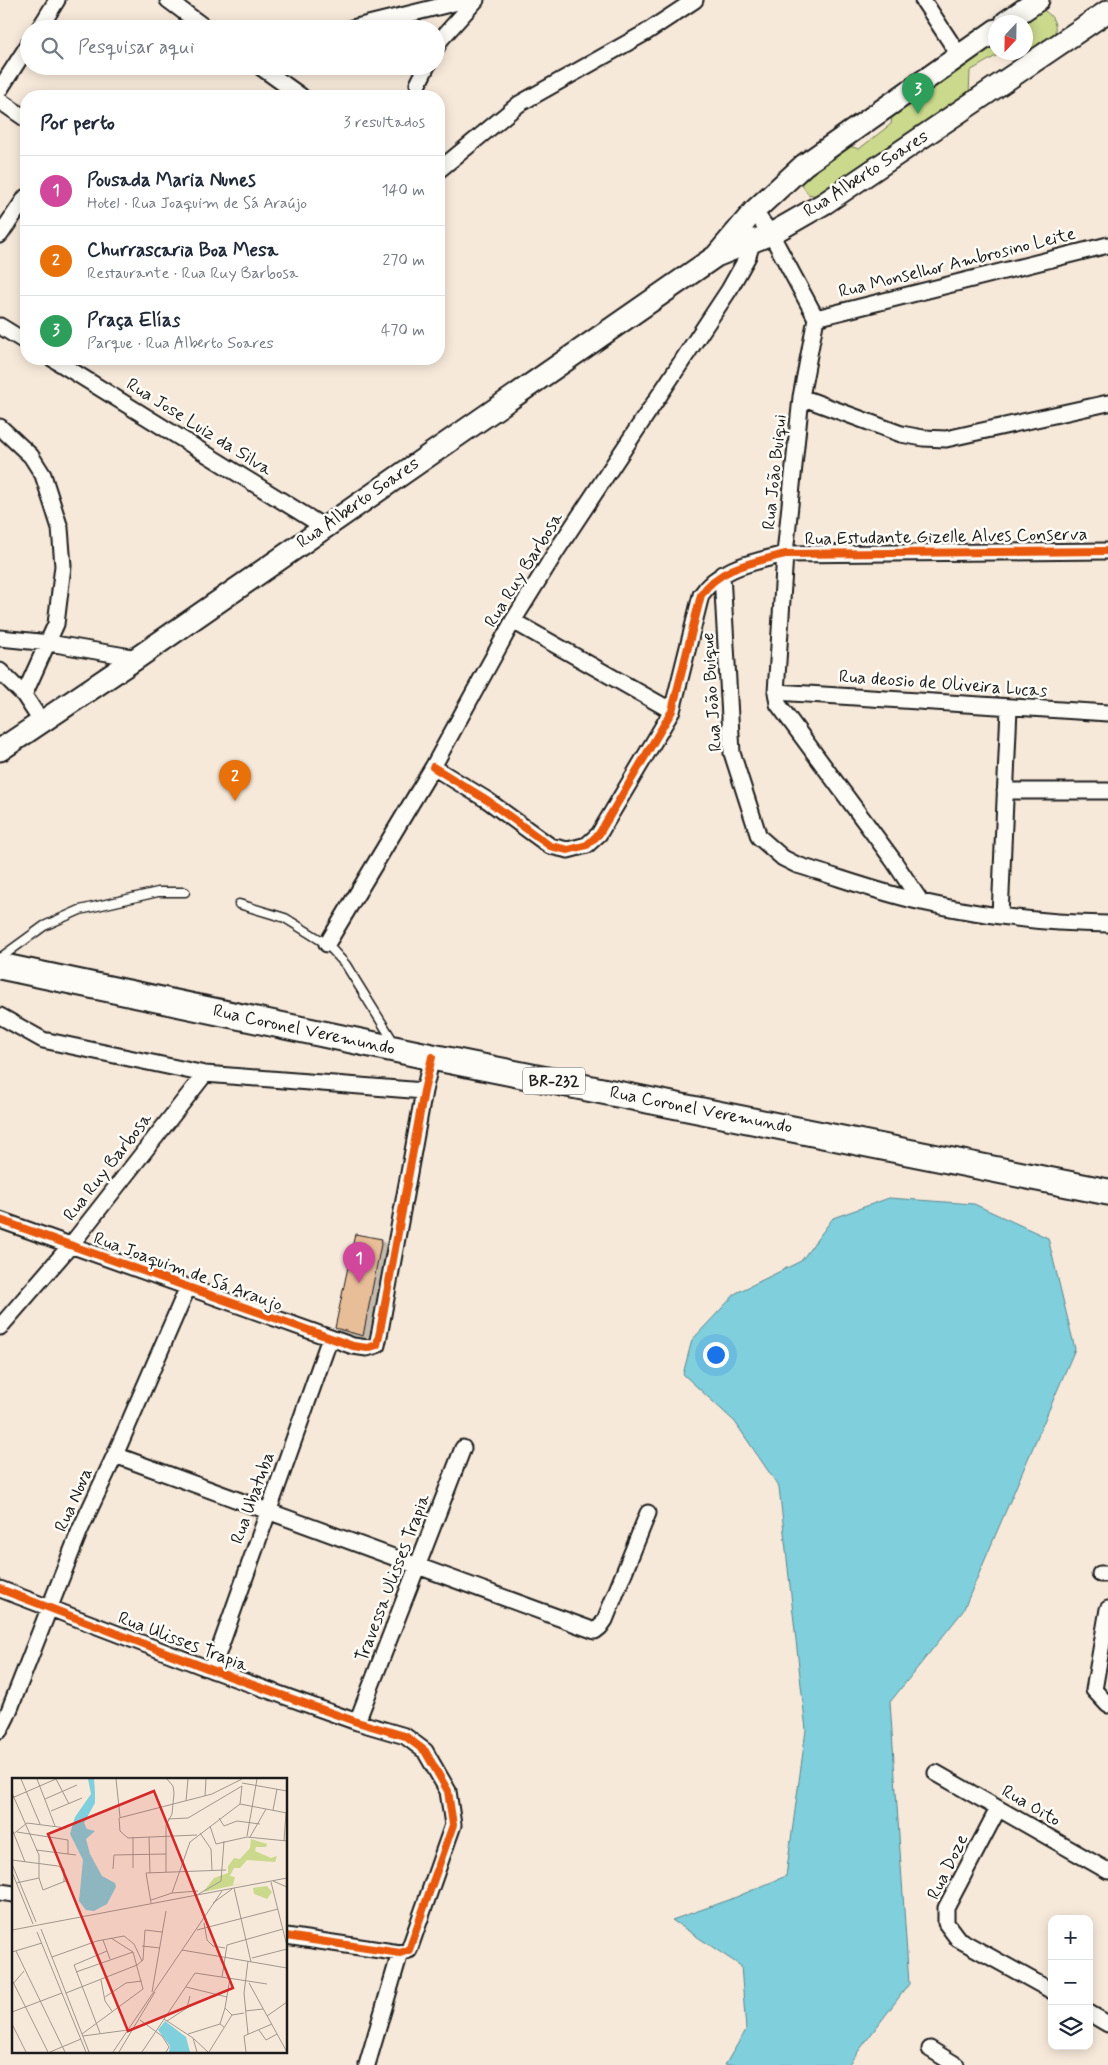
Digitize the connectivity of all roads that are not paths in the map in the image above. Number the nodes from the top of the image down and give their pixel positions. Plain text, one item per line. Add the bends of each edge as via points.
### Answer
1 (57, 0) edge
2 (168, 0) edge
3 (466, 0) edge
4 (476, 0) edge
5 (695, 0) edge
6 (924, 0) edge
7 (1038, 0) edge
8 (1105, 8) edge
9 (1016, 15) edge
10 (45, 20) edge
11 (195, 20) edge
12 (385, 20) edge
13 (445, 35) edge
14 (988, 35) edge
15 (959, 55) junction
16 (20, 58) edge
17 (272, 75) edge
18 (422, 75) edge
19 (418, 84) dead end
20 (0, 88) edge
21 (293, 90) edge
22 (0, 102) edge
23 (20, 115) edge
24 (445, 165) edge
25 (20, 205) edge
26 (748, 217) junction
27 (0, 235) edge
28 (761, 239) junction
29 (1108, 245) edge
30 (716, 256) junction
31 (816, 318) junction
32 (0, 326) edge
33 (20, 338) edge
34 (63, 365) edge
35 (801, 397) junction
36 (1108, 403) edge
37 (0, 427) edge
38 (324, 527) junction
39 (1108, 551) edge
40 (785, 554) junction
41 (722, 574) junction
42 (513, 621) junction
43 (0, 638) edge
44 (49, 643) junction
45 (137, 658) junction
46 (0, 671) edge
47 (776, 692) junction
48 (24, 696) junction
49 (1009, 708) junction
50 (672, 711) junction
51 (1108, 712) edge
52 (41, 721) junction
53 (0, 750) edge
54 (433, 767) junction
55 (1005, 791) junction
56 (1108, 791) edge
57 (185, 892) dead end
58 (921, 902) junction
59 (239, 904) dead end
60 (1000, 916) junction
61 (1108, 924) edge
62 (326, 944) junction
63 (0, 958) edge
64 (0, 966) edge
65 (0, 1016) edge
66 (398, 1050) junction
67 (432, 1057) junction
68 (205, 1074) junction
69 (424, 1091) junction
70 (1108, 1192) edge
71 (0, 1220) edge
72 (70, 1246) junction
73 (187, 1289) junction
74 (0, 1327) edge
75 (330, 1338) junction
76 (463, 1448) dead end
77 (115, 1455) junction
78 (268, 1510) junction
79 (648, 1512) dead end
80 (418, 1566) junction
81 (0, 1589) edge
82 (49, 1607) junction
83 (1108, 1609) edge
84 (212, 1670) junction
85 (1108, 1704) edge
86 (357, 1722) junction
87 (0, 1730) edge
88 (936, 1773) dead end
89 (998, 1809) junction
90 (1108, 1872) edge
91 (288, 1936) edge
92 (400, 1953) junction
93 (1048, 1989) edge
94 (1093, 2015) edge
95 (1108, 2024) edge
96 (930, 2049) dead end
97 (367, 2065) edge
98 (956, 2065) edge

1 - 10 street
2 - 11 street
3 - 12 street
4 - 13 street
5 - 24 street via 645,33 519,104
6 - 15 street
7 - 9 main road
8 - 28 main road, Rua Alberto Soares via 825,203
14 - 15 main road, Rua Alberto Soares
15 - 26 main road, Rua Alberto Soares via 804,165
16 - 20 street
17 - 21 street
18 - 19 street
22 - 23 street
25 - 27 street
26 - 28 street
26 - 28 street
26 - 30 main road, Rua Alberto Soares
28 - 30 main road, Rua Alberto Soares
28 - 31 street
28 - 42 street, Rua Ruy Barbosa
29 - 31 street, Rua Monselhor Ambrosino Leite
30 - 38 main road, Rua Alberto Soares
31 - 35 street, Rua João Buiqui
32 - 33 street
34 - 38 street, Rua Jose Luiz da Silva
35 - 36 street via 901,434 946,439
35 - 40 street, Rua João Buiqui
37 - 44 street via 39,468 60,528 63,566 56,624
38 - 45 main road, Rua Alberto Soares
39 - 40 street, Rua Estudante Gizelle Alves Conserva
40 - 41 street, Rua Estudante Gizelle Alves Conserva
40 - 47 street, Rua João Buiqui
41 - 50 street via 708,584 701,595
41 - 58 street, Rua João Buique via 732,753 758,837 797,865
42 - 50 street
42 - 54 street, Rua Ruy Barbosa
43 - 44 street
44 - 45 street
44 - 48 street
45 - 52 main road, Rua Alberto Soares
46 - 48 street
47 - 49 street, Rua deosio de Oliveira Lucas
47 - 58 street via 778,704
48 - 52 street
49 - 51 street, Rua deosio de Oliveira Lucas
49 - 55 street
50 - 54 street via 599,834 587,845 568,850 550,846 487,800
52 - 53 main road, Rua Alberto Soares
54 - 62 street, Rua Ruy Barbosa
55 - 56 street
55 - 60 street
57 - 63 lane via 158,892 80,910 44,926
58 - 60 street, Rua João Buique
59 - 62 lane via 285,918
60 - 61 street, Rua João Buique via 1057,923
62 - 66 lane via 346,964
64 - 66 highway, Rua Coronel Veremundo / BR-232
65 - 68 street via 43,1040
66 - 67 highway, Rua Coronel Veremundo / BR-232
67 - 69 street
67 - 70 highway, Rua Coronel Veremundo / BR-232
68 - 69 street
68 - 72 street, Rua Ruy Barbosa
69 - 75 street, Rua Joaquim de Sá Araujo via 377,1344 367,1348
71 - 72 street, Rua Joaquim de Sá Araujo
72 - 73 street, Rua Joaquim de Sá Araujo
72 - 74 street, Rua Ruy Barbosa
73 - 75 street, Rua Joaquim de Sá Araujo
73 - 77 street, Rua Nova
75 - 78 street, Rua Ubatuba
76 - 80 street, Travessa Ulisses Trapia
77 - 78 street
77 - 82 street, Rua Nova
78 - 80 street
78 - 84 street, Rua Ubatuba
79 - 80 street via 604,1620 595,1631
80 - 86 street, Travessa Ulisses Trapia
81 - 82 street, Rua Ulisses Trapia
82 - 84 street, Rua Ulisses Trapia
82 - 87 street, Rua Nova
83 - 85 street via 1094,1690
84 - 86 street, Rua Ulisses Trapia
86 - 92 street, Rua Ulisses Trapia via 405,1736 425,1751 448,1791 453,1825 412,1944 409,1950
88 - 89 street, Rua Oito
89 - 90 street, Rua Oito
89 - 93 street, Rua Doze via 946,1908 946,1923 958,1939
91 - 92 street
92 - 97 street
94 - 95 street
96 - 98 street

